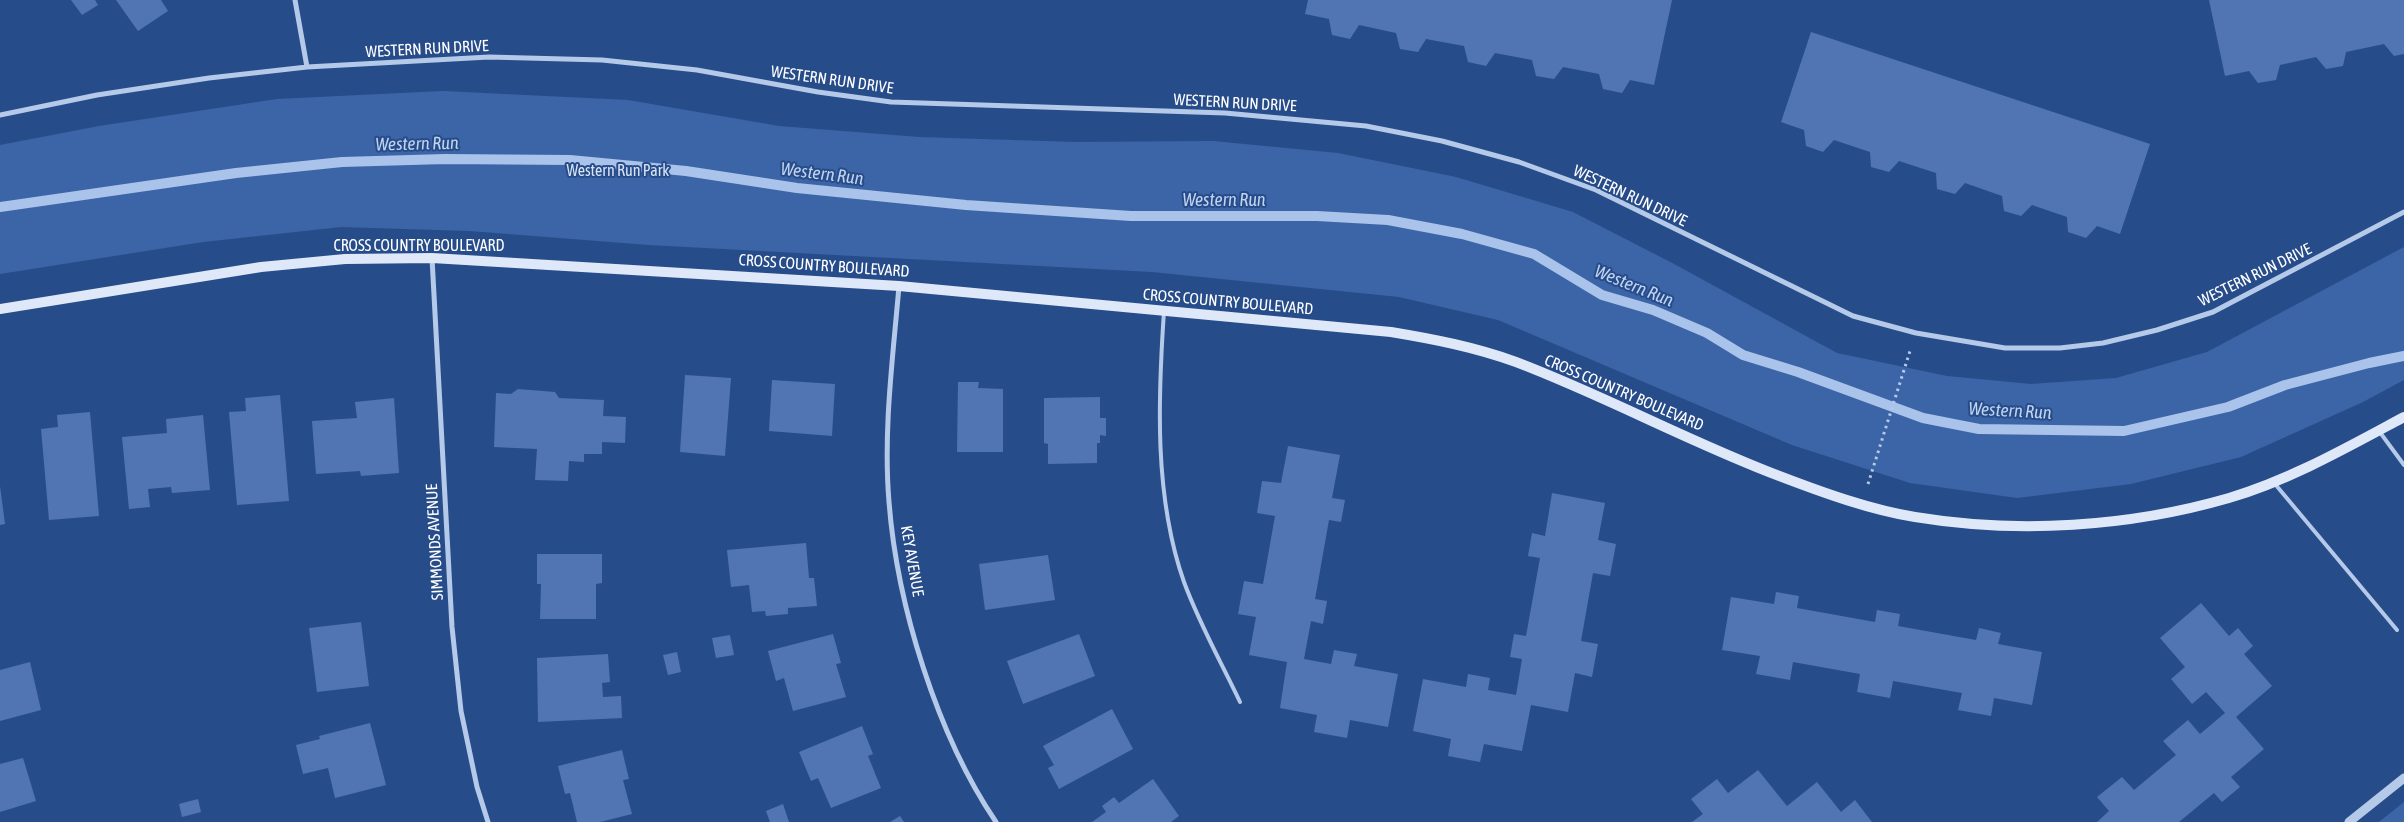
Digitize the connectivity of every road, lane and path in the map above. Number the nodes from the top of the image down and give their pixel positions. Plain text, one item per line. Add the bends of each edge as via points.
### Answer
1 (295, 0) edge
2 (306, 67) junction
3 (0, 116) edge
4 (2404, 212) edge
5 (432, 258) junction
6 (899, 286) junction
7 (0, 309) edge
8 (1164, 311) junction
9 (1907, 362) dead end
10 (2404, 417) edge
11 (2379, 431) junction
12 (2404, 465) edge
13 (1873, 468) dead end
14 (2274, 482) junction
15 (2397, 630) dead end
16 (1240, 702) dead end
17 (2404, 778) edge
18 (488, 822) edge
19 (996, 822) edge
20 (2349, 822) edge

1 - 2 street
2 - 3 street, WESTERN RUN DRIVE via 97,95
2 - 4 street, WESTERN RUN DRIVE via 489,58 602,60 697,70 891,102 1225,113 1366,126 1442,141 1520,162 1596,190 1853,316 1916,333 2005,348 2060,348 2103,343 2213,312
5 - 6 main road, CROSS COUNTRY BOULEVARD
5 - 7 main road, CROSS COUNTRY BOULEVARD via 346,259 261,267
5 - 18 street, SIMMONDS AVENUE via 452,627 461,711
6 - 8 main road, CROSS COUNTRY BOULEVARD
6 - 19 street, KEY AVENUE via 888,417 889,502 902,583 941,719
8 - 14 main road, CROSS COUNTRY BOULEVARD via 1391,332 1482,351 1516,362 1781,477 1914,517 2034,526 2090,523 2162,515 2230,498
8 - 16 lane via 1160,372 1161,435 1170,533 1184,581
9 - 13 path
10 - 11 main road, CROSS COUNTRY BOULEVARD
11 - 12 lane
11 - 14 main road, CROSS COUNTRY BOULEVARD
14 - 15 lane
17 - 20 street

